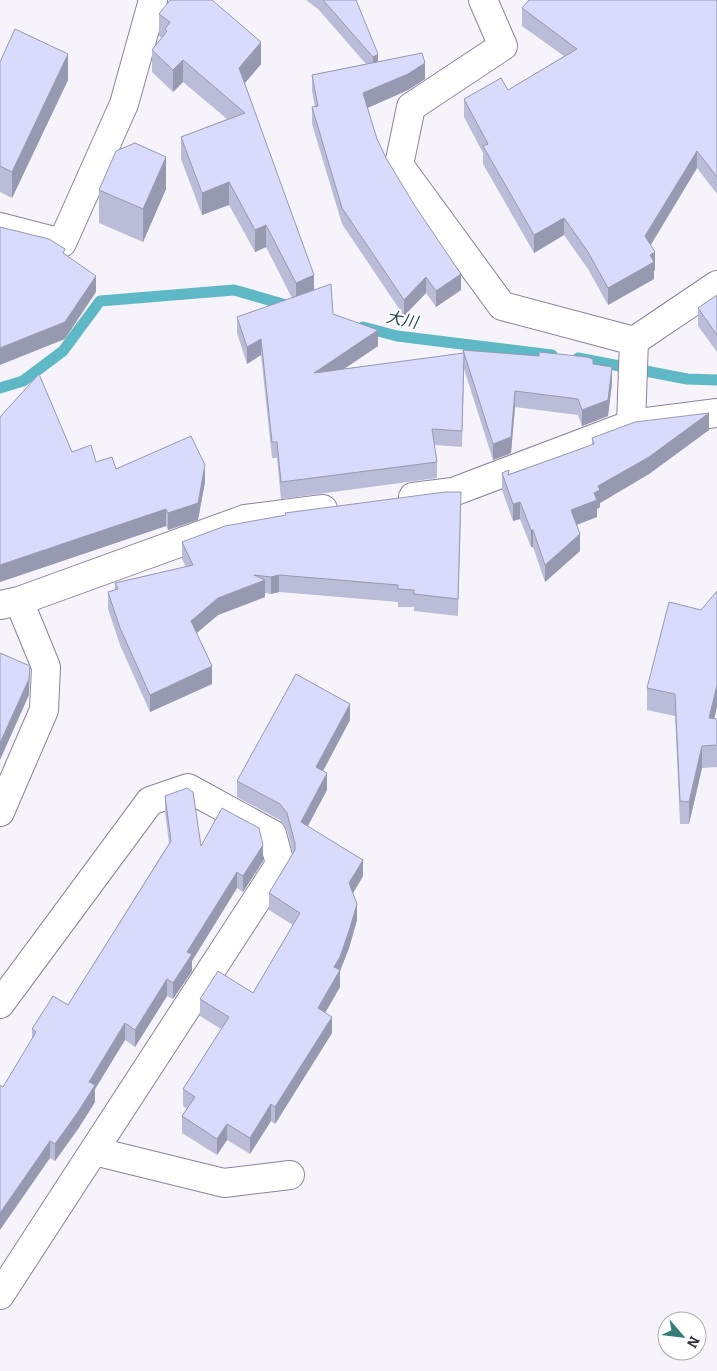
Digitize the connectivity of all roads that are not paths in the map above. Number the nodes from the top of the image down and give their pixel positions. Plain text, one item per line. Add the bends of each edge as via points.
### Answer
1 (153, 0) edge
2 (483, 0) edge
3 (0, 227) edge
4 (717, 285) edge
5 (634, 341) junction
6 (717, 412) edge
7 (631, 424) junction
8 (387, 500) edge
9 (349, 505) edge
10 (10, 603) edge
11 (0, 812) edge
12 (0, 1004) edge
13 (94, 1151) junction
14 (290, 1176) dead end
15 (0, 1295) edge

1 - 3 street via 124,104 62,243
2 - 5 street via 502,46 411,107 399,165 502,306
4 - 5 street
5 - 7 street
6 - 7 street
7 - 8 street via 453,492
9 - 10 street via 245,519
10 - 11 street via 46,667 44,710
12 - 13 street via 150,801 188,788 272,834 280,864
13 - 14 street via 224,1183
13 - 15 street

